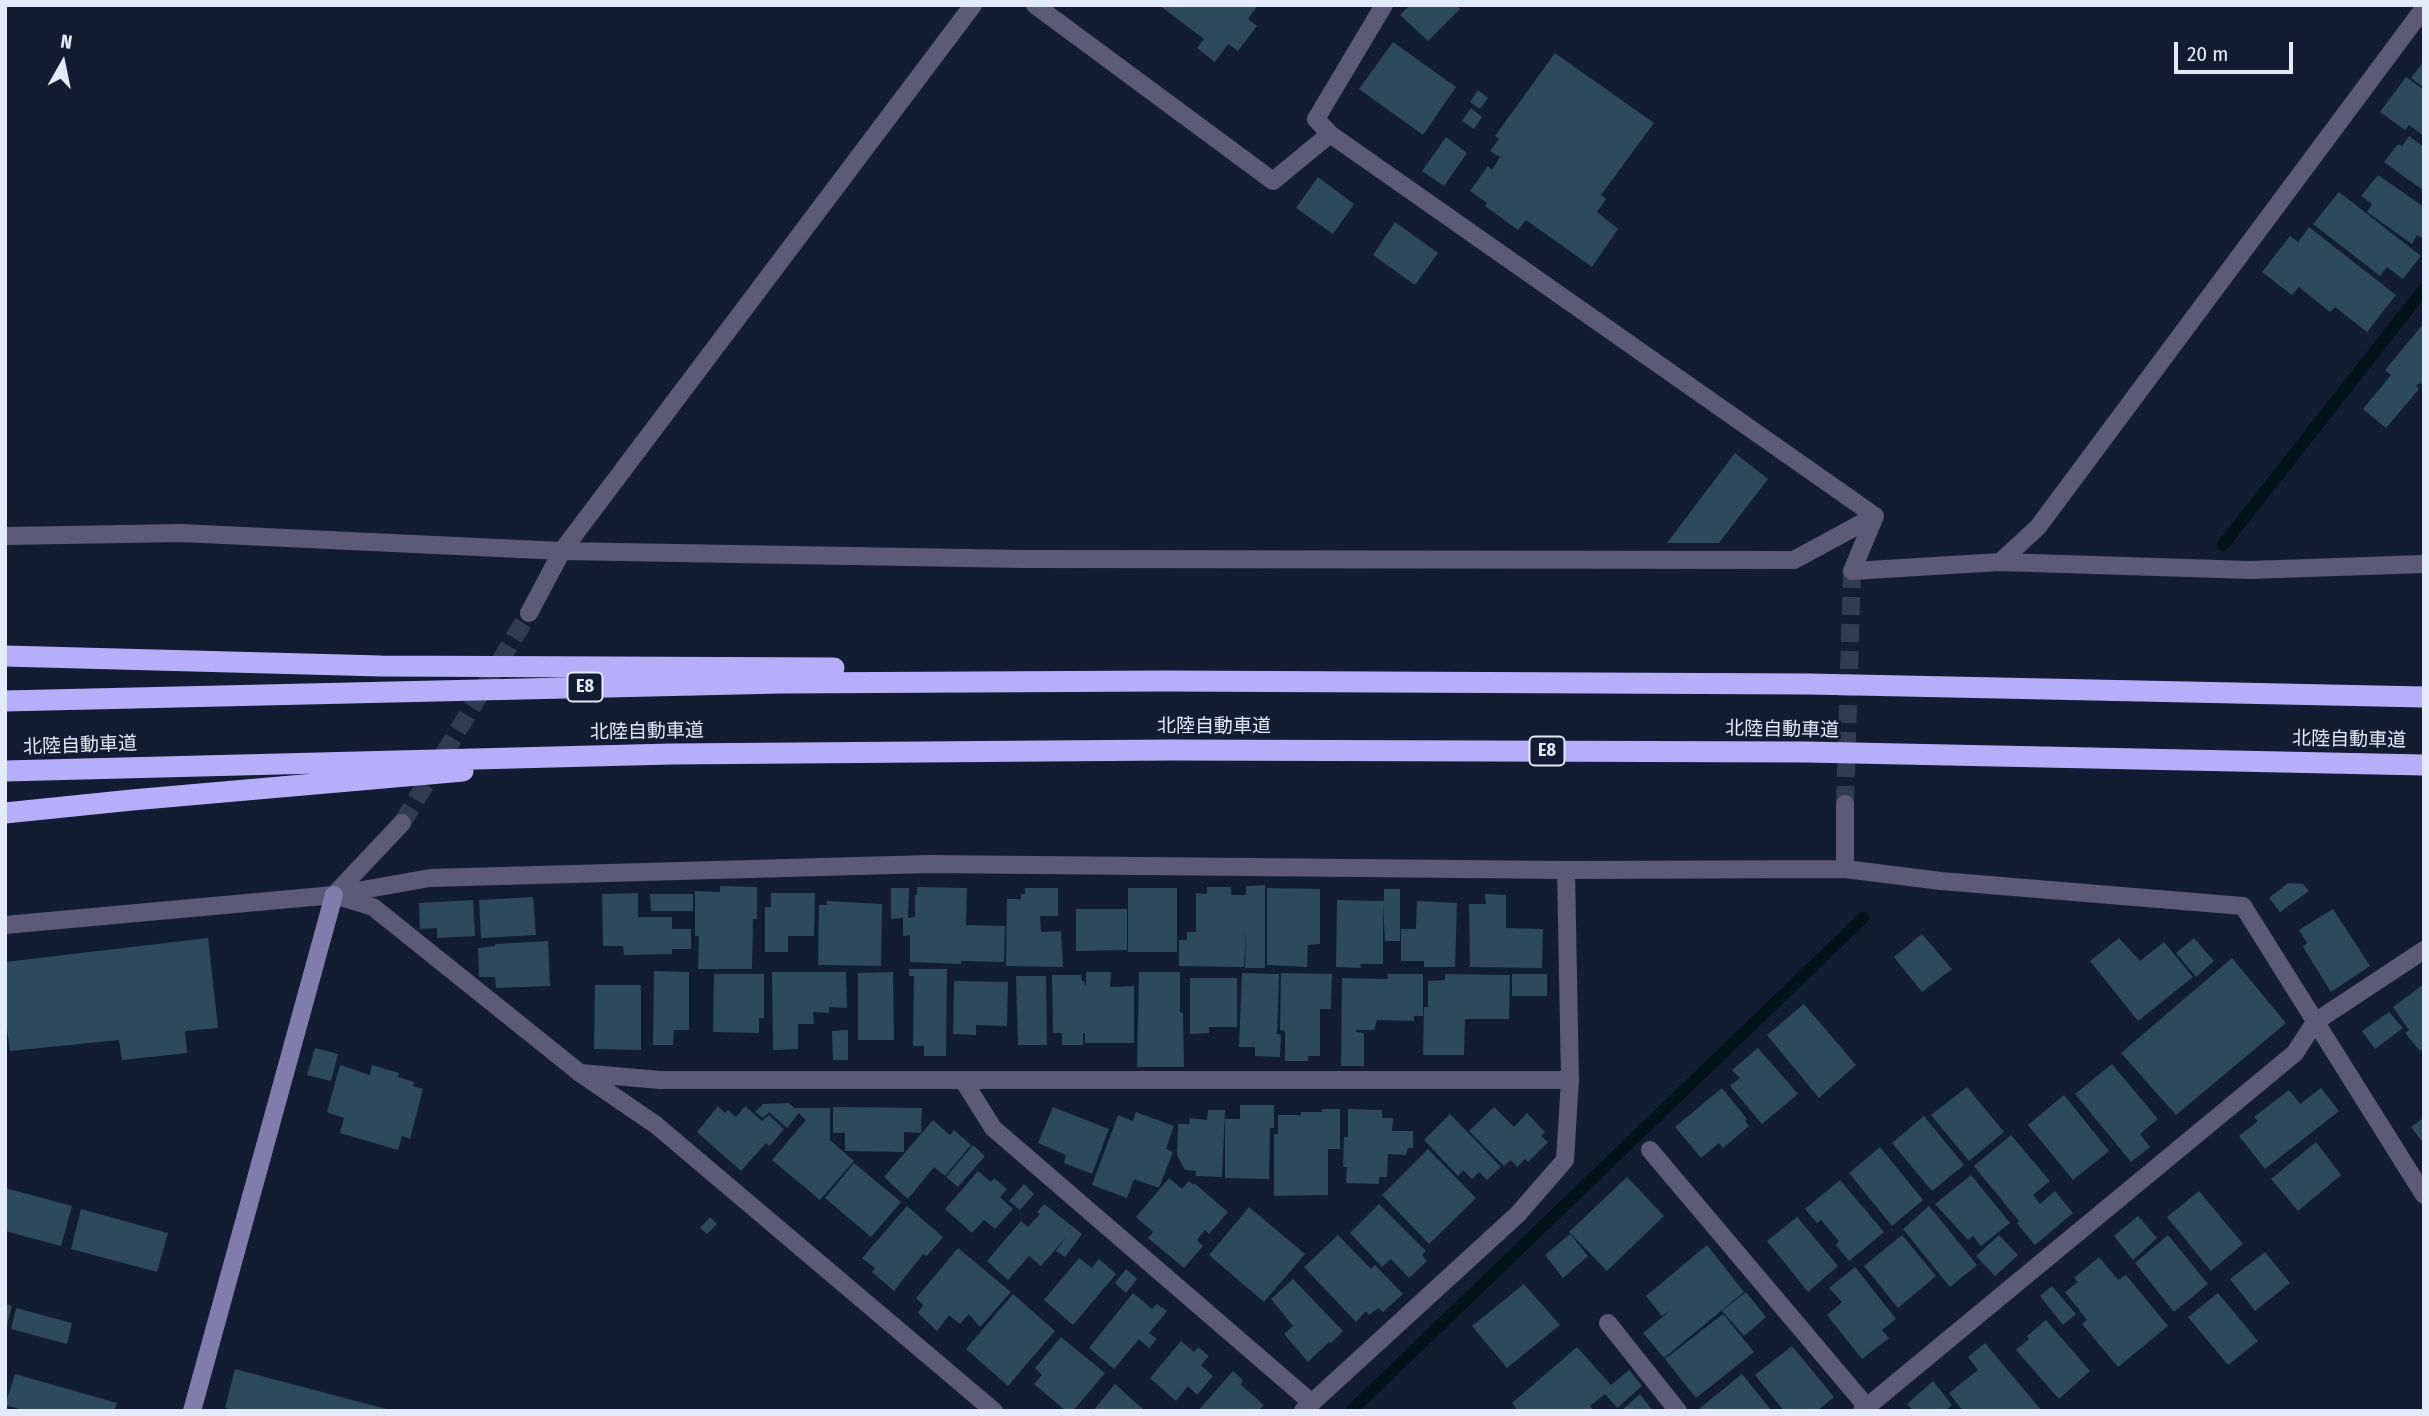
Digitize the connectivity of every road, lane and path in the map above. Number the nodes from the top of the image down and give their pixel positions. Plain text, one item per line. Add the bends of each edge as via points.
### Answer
1 (973, 5) edge
2 (1035, 5) edge
3 (1384, 5) edge
4 (2424, 8) edge
5 (1330, 134) junction
6 (1875, 516) junction
7 (5, 536) edge
8 (562, 551) junction
9 (2000, 562) junction
10 (2424, 564) edge
11 (528, 613) tunnel mouth
12 (5, 656) edge
13 (1164, 681) junction
14 (2424, 696) edge
15 (5, 701) edge
16 (671, 754) junction
17 (2424, 765) edge
18 (5, 771) edge
19 (1845, 804) tunnel mouth
20 (5, 813) edge
21 (402, 823) tunnel mouth
22 (1844, 869) junction
23 (1566, 870) junction
24 (334, 895) junction
25 (5, 925) edge
26 (2424, 950) edge
27 (2315, 1022) junction
28 (580, 1073) junction
29 (963, 1080) junction
30 (1570, 1080) junction
31 (1650, 1150) dead end
32 (2424, 1195) edge
33 (1608, 1323) dead end
34 (1308, 1407) edge
35 (1865, 1409) edge
36 (192, 1411) edge
37 (994, 1411) edge
38 (1678, 1411) edge

1 - 8 street
2 - 5 street via 1273,181
3 - 5 street via 1316,119
4 - 9 street via 2038,527
5 - 6 street
6 - 8 street via 1794,560 1023,559
6 - 9 street via 1852,571
7 - 8 street via 181,533
8 - 11 street
9 - 10 street via 2250,570
12 - 13 highway via 381,666 977,669
13 - 14 highway, E8 via 1809,684
13 - 15 highway, E8 via 781,683
16 - 17 highway, 北陸自動車道 / E8 via 1778,752
16 - 18 highway, 北陸自動車道 / E8
16 - 20 highway
19 - 22 street
21 - 24 street
22 - 23 street
22 - 27 street via 2243,906
23 - 24 street via 929,864 430,878
23 - 30 street
24 - 25 street
24 - 28 street via 373,907
24 - 36 street
26 - 27 street
27 - 32 street
27 - 35 street via 2295,1053
28 - 29 street via 660,1080
28 - 37 street via 656,1125
29 - 30 street
29 - 34 street via 993,1128
30 - 34 street via 1565,1160 1518,1214
31 - 35 street
33 - 38 street

